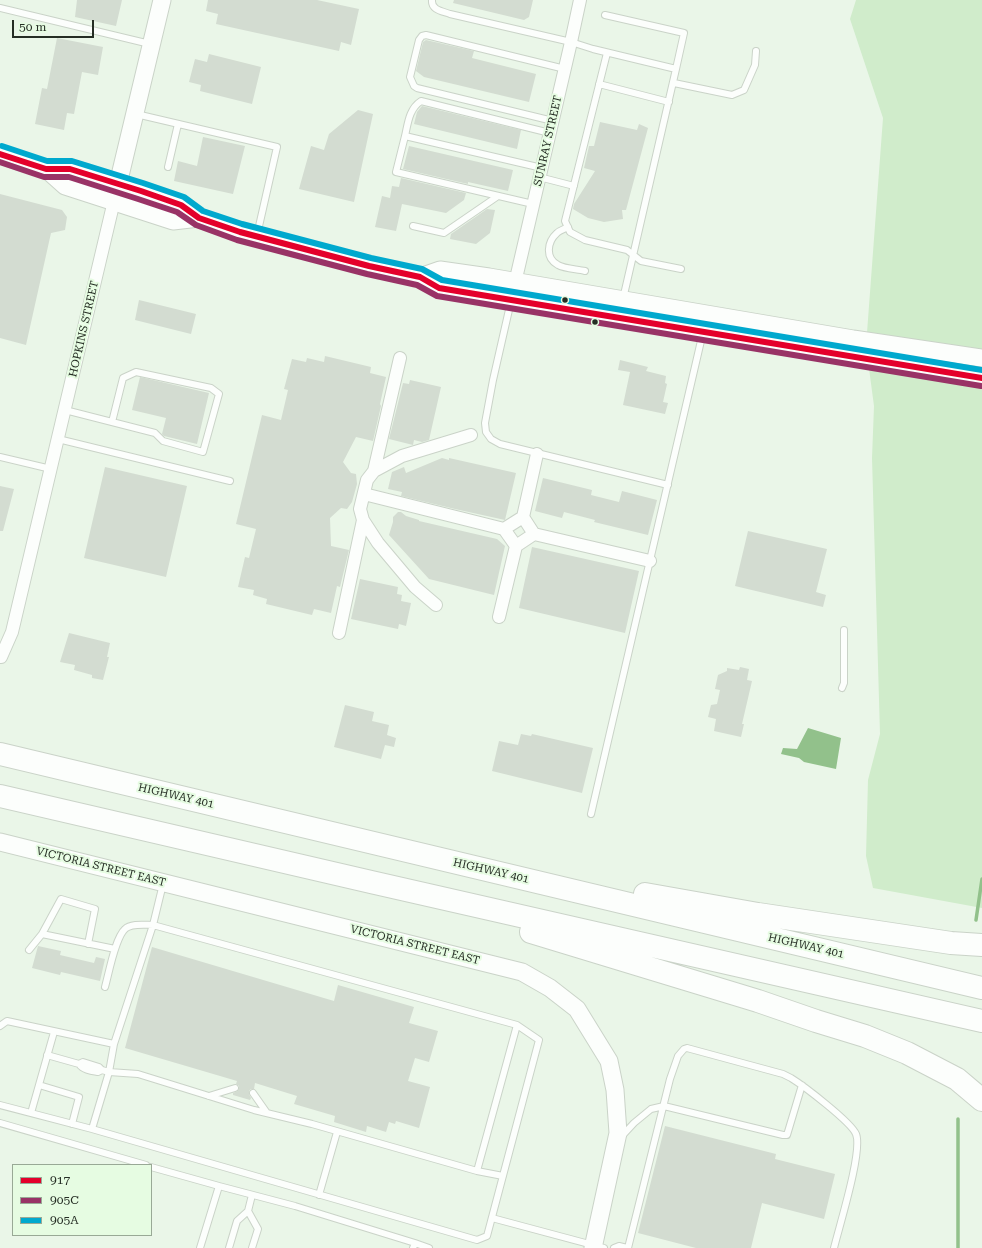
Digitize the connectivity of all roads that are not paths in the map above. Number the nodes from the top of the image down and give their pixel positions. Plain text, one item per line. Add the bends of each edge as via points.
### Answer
1 (162, 0) edge
2 (432, 0) edge
3 (580, 0) edge
4 (0, 8) edge
5 (605, 15) dead end
6 (571, 42) junction
7 (151, 44) junction
8 (756, 51) dead end
9 (607, 53) junction
10 (565, 68) junction
11 (676, 69) junction
12 (674, 83) junction
13 (599, 84) junction
14 (669, 102) junction
15 (135, 114) junction
16 (178, 124) junction
17 (551, 127) junction
18 (405, 136) junction
19 (0, 154) edge
20 (168, 167) dead end
21 (46, 170) junction
22 (541, 173) junction
23 (118, 184) junction
24 (574, 186) junction
25 (498, 196) junction
26 (114, 202) junction
27 (534, 204) junction
28 (199, 218) junction
29 (413, 226) dead end
30 (568, 227) junction
31 (256, 237) junction
32 (634, 255) junction
33 (681, 270) dead end
34 (586, 271) dead end
35 (420, 277) junction
36 (516, 282) junction
37 (511, 300) junction
38 (623, 300) junction
39 (707, 315) junction
40 (703, 332) junction
41 (400, 358) dead end
42 (982, 358) edge
43 (982, 378) edge
44 (65, 410) junction
45 (112, 422) junction
46 (471, 435) dead end
47 (58, 439) junction
48 (537, 454) junction
49 (0, 456) edge
50 (51, 469) junction
51 (374, 471) junction
52 (230, 481) dead end
53 (668, 485) junction
54 (364, 494) junction
55 (523, 517) junction
56 (363, 520) junction
57 (504, 529) junction
58 (534, 534) junction
59 (516, 546) junction
60 (650, 562) junction
61 (436, 606) dead end
62 (499, 618) dead end
63 (844, 630) dead end
64 (339, 632) dead end
65 (1, 657) edge
66 (842, 688) dead end
67 (0, 754) edge
68 (0, 796) edge
69 (591, 814) dead end
70 (0, 842) edge
71 (444, 860) junction
72 (371, 882) junction
73 (163, 883) junction
74 (153, 925) junction
75 (42, 934) junction
76 (88, 944) junction
77 (982, 945) edge
78 (115, 949) junction
79 (29, 950) dead end
80 (106, 987) dead end
81 (982, 988) edge
82 (982, 1021) edge
83 (517, 1025) junction
84 (0, 1026) edge
85 (54, 1032) junction
86 (114, 1044) junction
87 (47, 1055) junction
88 (109, 1072) junction
89 (39, 1085) junction
90 (802, 1085) junction
91 (235, 1088) dead end
92 (253, 1093) dead end
93 (209, 1096) junction
94 (982, 1100) edge
95 (0, 1105) edge
96 (664, 1106) junction
97 (31, 1113) junction
98 (267, 1113) junction
99 (0, 1123) edge
100 (72, 1124) junction
101 (92, 1129) junction
102 (337, 1132) junction
103 (615, 1144) junction
104 (143, 1164) edge
105 (152, 1166) edge
106 (477, 1171) junction
107 (503, 1176) junction
108 (219, 1186) junction
109 (252, 1195) junction
110 (319, 1195) junction
111 (248, 1211) junction
112 (492, 1218) junction
113 (414, 1245) edge
114 (596, 1247) edge
115 (200, 1248) edge
116 (229, 1248) edge
117 (252, 1248) edge
118 (429, 1248) edge
119 (614, 1248) edge
120 (627, 1248) edge
121 (834, 1248) edge

1 - 7 main road, HOPKINS STREET
2 - 6 lane via 433,7 450,14
3 - 6 street, SUNRAY STREET
4 - 7 lane
5 - 11 lane via 684,33
6 - 9 lane
6 - 10 street, SUNRAY STREET
7 - 15 main road, HOPKINS STREET
8 - 12 lane via 755,65 744,90 732,95
9 - 11 lane
9 - 13 lane
10 - 17 street, SUNRAY STREET
10 - 17 lane via 422,36 410,77 417,88
11 - 12 lane
12 - 14 lane
13 - 14 lane
13 - 24 lane
14 - 32 lane
15 - 16 lane
15 - 23 main road, HOPKINS STREET
16 - 20 lane
16 - 31 lane via 277,147
17 - 18 lane via 421,101 411,112
17 - 22 street, SUNRAY STREET
18 - 22 lane
18 - 25 lane via 396,172
19 - 21 main road
21 - 23 main road via 70,169
21 - 26 main road via 65,186
22 - 24 lane
22 - 27 street, SUNRAY STREET
23 - 26 street, HOPKINS STREET
23 - 28 main road via 181,205
24 - 30 lane via 565,221
25 - 27 lane
25 - 29 lane via 444,233
26 - 28 main road via 174,221
26 - 44 street, HOPKINS STREET
27 - 36 street, SUNRAY STREET
28 - 31 main road
30 - 32 lane via 570,232 585,240 628,250
30 - 34 lane via 558,232 549,246 549,254 558,265
31 - 35 main road
32 - 33 lane via 641,261
32 - 38 lane
35 - 36 main road via 440,270
35 - 37 main road via 439,288
36 - 37 street, SUNRAY STREET
36 - 38 main road
37 - 40 main road
37 - 48 lane via 485,422 486,432 491,439 500,444
38 - 39 main road
39 - 40 lane
39 - 42 main road
40 - 43 main road
40 - 53 lane
41 - 51 street
44 - 45 lane
44 - 47 street, HOPKINS STREET
45 - 45 lane via 155,433 163,442 204,452 219,394 211,388 136,372 123,378
46 - 51 street via 402,456
47 - 50 street, HOPKINS STREET
47 - 52 lane
48 - 53 lane
48 - 55 street
49 - 50 lane
50 - 65 street, HOPKINS STREET via 12,632
51 - 54 street via 367,480
53 - 60 lane
54 - 56 street via 360,509
54 - 57 street
55 - 57 street
55 - 58 street
56 - 61 street via 378,543 415,587
56 - 64 street
57 - 59 street
58 - 59 street
58 - 60 street
59 - 62 street
60 - 69 lane
63 - 66 lane
67 - 71 highway, HIGHWAY 401
68 - 72 highway
70 - 73 main road, VICTORIA STREET EAST
71 - 77 highway via 758,914 951,943
71 - 81 highway, HIGHWAY 401
72 - 82 highway
72 - 94 highway via 865,1036 907,1053 957,1079
73 - 74 lane
73 - 103 main road, VICTORIA STREET EAST via 522,972 550,988 577,1008 610,1061 618,1133
74 - 78 lane via 126,928
74 - 83 lane
74 - 86 lane
75 - 76 lane
75 - 76 lane via 61,899 95,909
75 - 79 lane
76 - 78 lane
78 - 80 lane
83 - 106 lane
83 - 107 lane via 539,1040
84 - 85 lane via 7,1021
85 - 86 lane
85 - 87 lane
86 - 88 lane
87 - 88 lane via 79,1064 92,1064
87 - 89 lane
88 - 93 lane via 138,1074
88 - 101 lane
89 - 97 lane
89 - 100 lane via 79,1096
90 - 96 lane via 787,1135
90 - 96 lane via 783,1074 687,1048 682,1051 673,1070
90 - 121 lane via 838,1114 853,1129 858,1140 854,1168
91 - 93 lane
92 - 98 lane
93 - 98 lane
95 - 97 lane
96 - 103 lane via 651,1109
96 - 120 lane
97 - 100 lane
98 - 102 lane
99 - 104 lane
100 - 101 lane
101 - 110 lane
102 - 106 lane
102 - 110 lane
103 - 114 main road, VICTORIA STREET EAST
105 - 108 lane
106 - 107 lane
107 - 112 lane
108 - 109 lane
108 - 115 lane
109 - 111 lane
109 - 113 lane via 295,1206
110 - 112 lane via 477,1240 487,1236
111 - 116 lane via 237,1221
111 - 117 lane via 258,1229
112 - 114 lane
113 - 118 lane
119 - 120 lane

